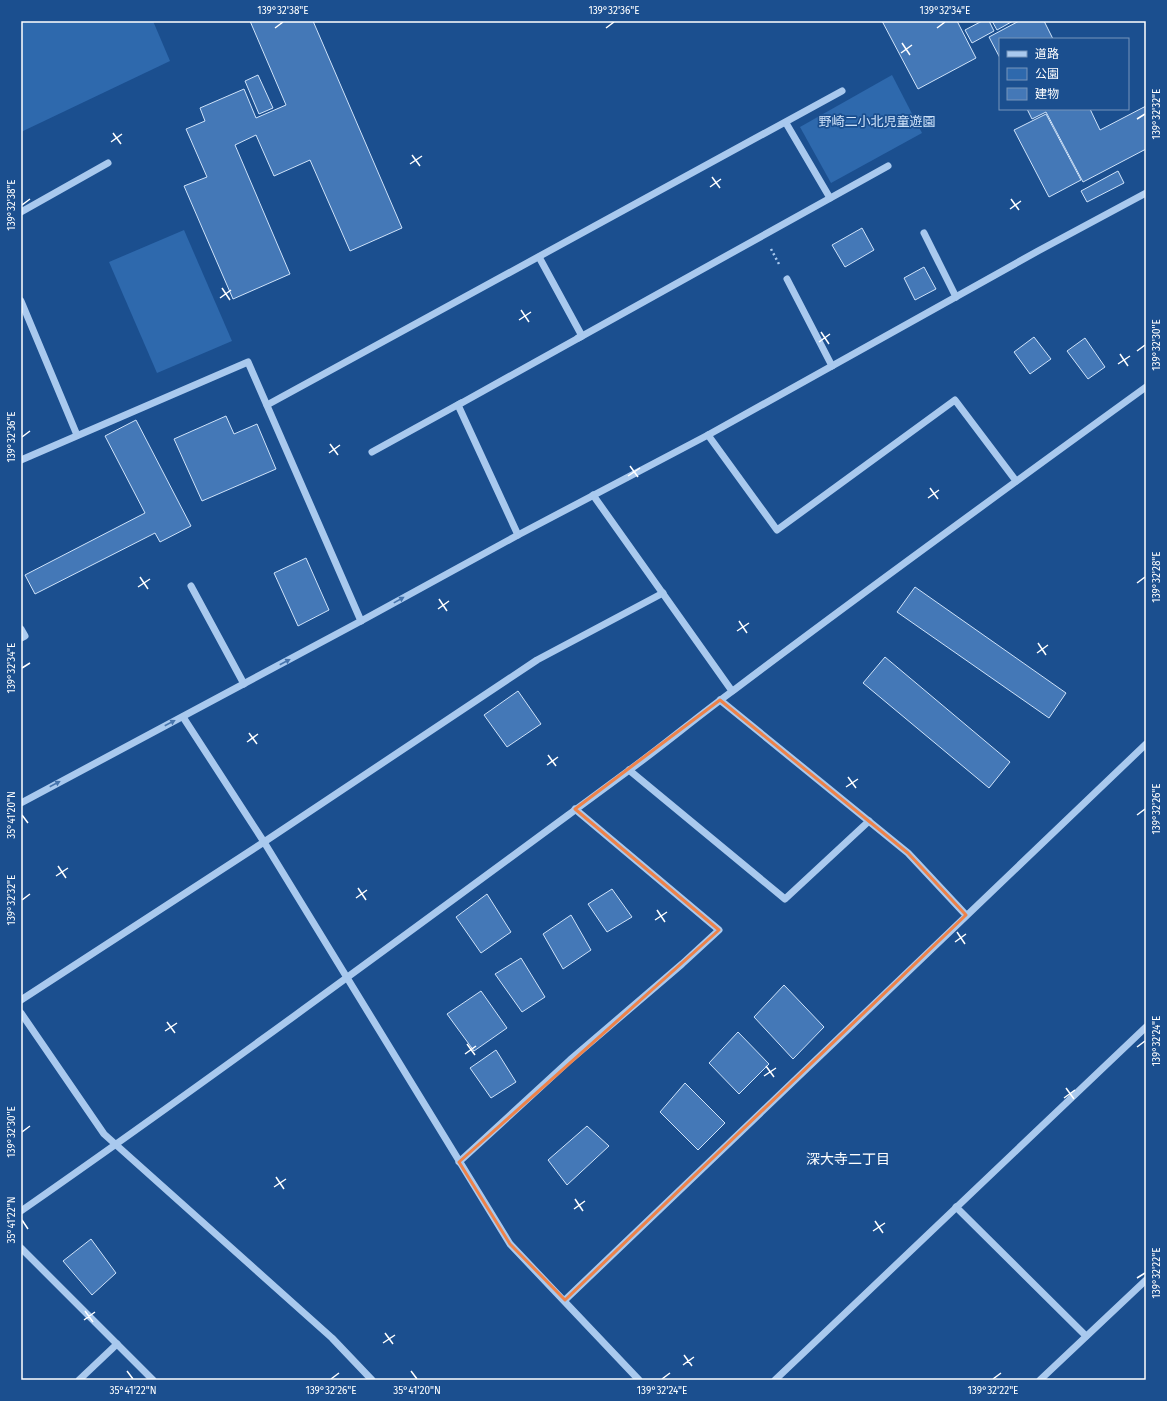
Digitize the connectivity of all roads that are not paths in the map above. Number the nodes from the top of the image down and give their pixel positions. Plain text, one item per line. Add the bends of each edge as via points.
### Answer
1 (842, 91) dead end
2 (786, 123) junction
3 (108, 163) dead end
4 (888, 166) dead end
5 (1146, 193) edge
6 (830, 198) junction
7 (21, 212) edge
8 (924, 233) dead end
9 (539, 257) junction
10 (787, 279) road end
11 (956, 297) junction
12 (21, 301) edge
13 (582, 336) junction
14 (832, 366) junction
15 (1146, 387) edge
16 (267, 405) junction
17 (77, 435) junction
18 (708, 435) junction
19 (372, 452) dead end
20 (21, 460) edge
21 (1016, 481) junction
22 (593, 495) junction
23 (518, 535) junction
24 (191, 586) dead end
25 (663, 593) junction
26 (361, 621) junction
27 (21, 629) edge
28 (21, 638) edge
29 (244, 684) junction
30 (732, 691) junction
31 (720, 700) junction
32 (182, 717) junction
33 (1146, 744) edge
34 (629, 770) junction
35 (21, 803) edge
36 (575, 809) junction
37 (869, 821) junction
38 (264, 842) junction
39 (966, 915) junction
40 (346, 977) junction
41 (21, 1000) edge
42 (21, 1013) edge
43 (1146, 1027) edge
44 (116, 1144) junction
45 (459, 1162) junction
46 (956, 1207) junction
47 (21, 1211) edge
48 (21, 1248) edge
49 (1146, 1280) edge
50 (565, 1300) junction
51 (1086, 1336) junction
52 (117, 1344) junction
53 (79, 1380) edge
54 (153, 1380) edge
55 (372, 1380) edge
56 (639, 1380) edge
57 (775, 1380) edge
58 (1040, 1380) edge

1 - 2 street
2 - 6 street
2 - 9 street
3 - 7 street
4 - 6 street
5 - 11 street
6 - 13 street
8 - 11 street
9 - 13 street
9 - 16 street
10 - 14 street
11 - 14 street
12 - 17 street
13 - 19 street
13 - 23 street via 458,405
14 - 18 street
15 - 21 street
16 - 17 street via 248,362
16 - 26 street
17 - 20 street
18 - 21 street via 777,530 955,400
18 - 22 street
21 - 30 street
22 - 23 street
22 - 25 street
26 -> 23 street
24 - 29 street
25 - 30 street
25 - 38 street via 536,660
29 -> 26 street
27 - 28 street via 25,636
29 - 32 street
30 - 31 street
31 - 34 street
31 - 37 street
35 -> 32 street
32 - 38 street
33 - 39 street
34 - 36 street
34 - 37 street via 785,899
36 - 40 street
36 - 45 street via 719,930 570,1060
37 - 39 street via 908,853
38 - 40 street
38 - 41 street
39 - 50 street
40 - 44 street
40 - 45 street
42 - 44 street via 104,1134
43 - 46 street
44 - 47 street
44 - 55 street via 332,1338
45 - 50 street via 510,1244
46 - 51 street
46 - 57 street
48 - 52 street
49 - 51 street
50 - 56 street
51 - 58 street
52 - 53 street
52 - 54 street

